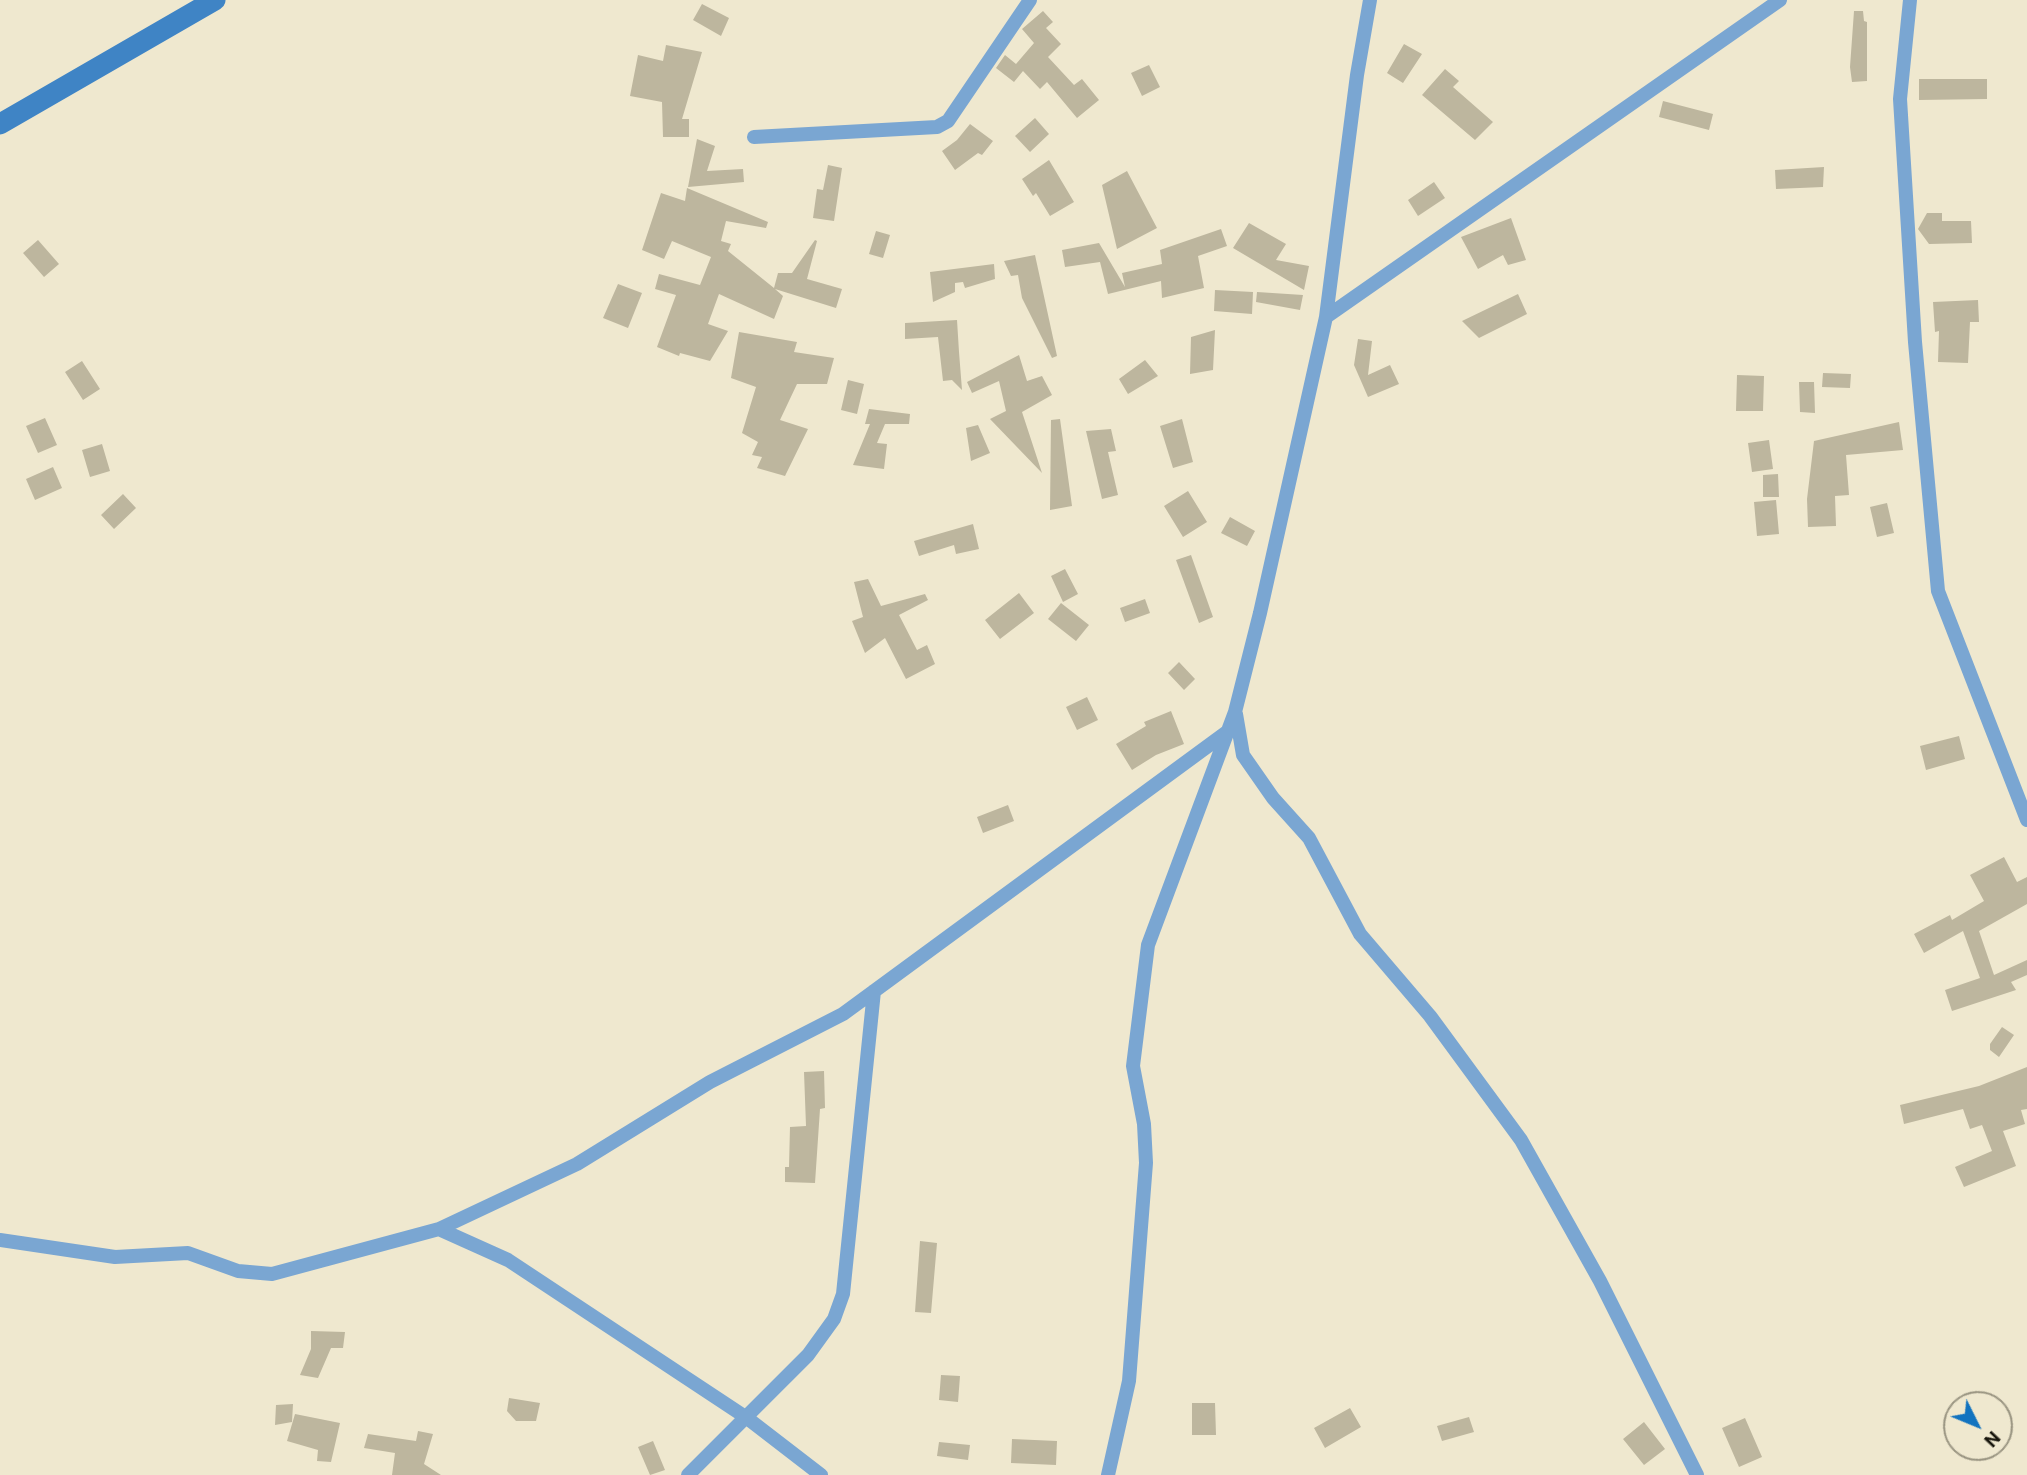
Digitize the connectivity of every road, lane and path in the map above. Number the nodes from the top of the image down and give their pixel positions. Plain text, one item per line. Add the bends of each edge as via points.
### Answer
1 (215, 0) edge
2 (1030, 0) edge
3 (1370, 0) edge
4 (1780, 0) edge
5 (1910, 0) edge
6 (0, 124) edge
7 (754, 136) dead end
8 (1326, 317) junction
9 (1235, 712) junction
10 (1228, 732) junction
11 (2027, 820) edge
12 (874, 991) junction
13 (439, 1229) junction
14 (0, 1240) edge
15 (747, 1418) junction
16 (688, 1475) edge
17 (821, 1475) edge
18 (1108, 1475) edge
19 (1697, 1475) edge

1 - 6 street
2 - 7 street via 948,121 937,127
3 - 8 street
4 - 8 street
5 - 11 street via 1900,99 1915,342 1938,591
8 - 9 street
9 - 10 street
9 - 19 street via 1243,755 1309,838 1360,934 1438,1027 1521,1140 1600,1281
10 - 12 street
10 - 18 street via 1148,944 1133,1066 1146,1163 1129,1381
12 - 13 street via 843,1014 710,1082 577,1164
12 - 15 street via 844,1294 834,1319 808,1355
13 - 14 street via 272,1273 238,1271 188,1253 115,1257
13 - 15 street via 508,1260
15 - 16 street
15 - 17 street

